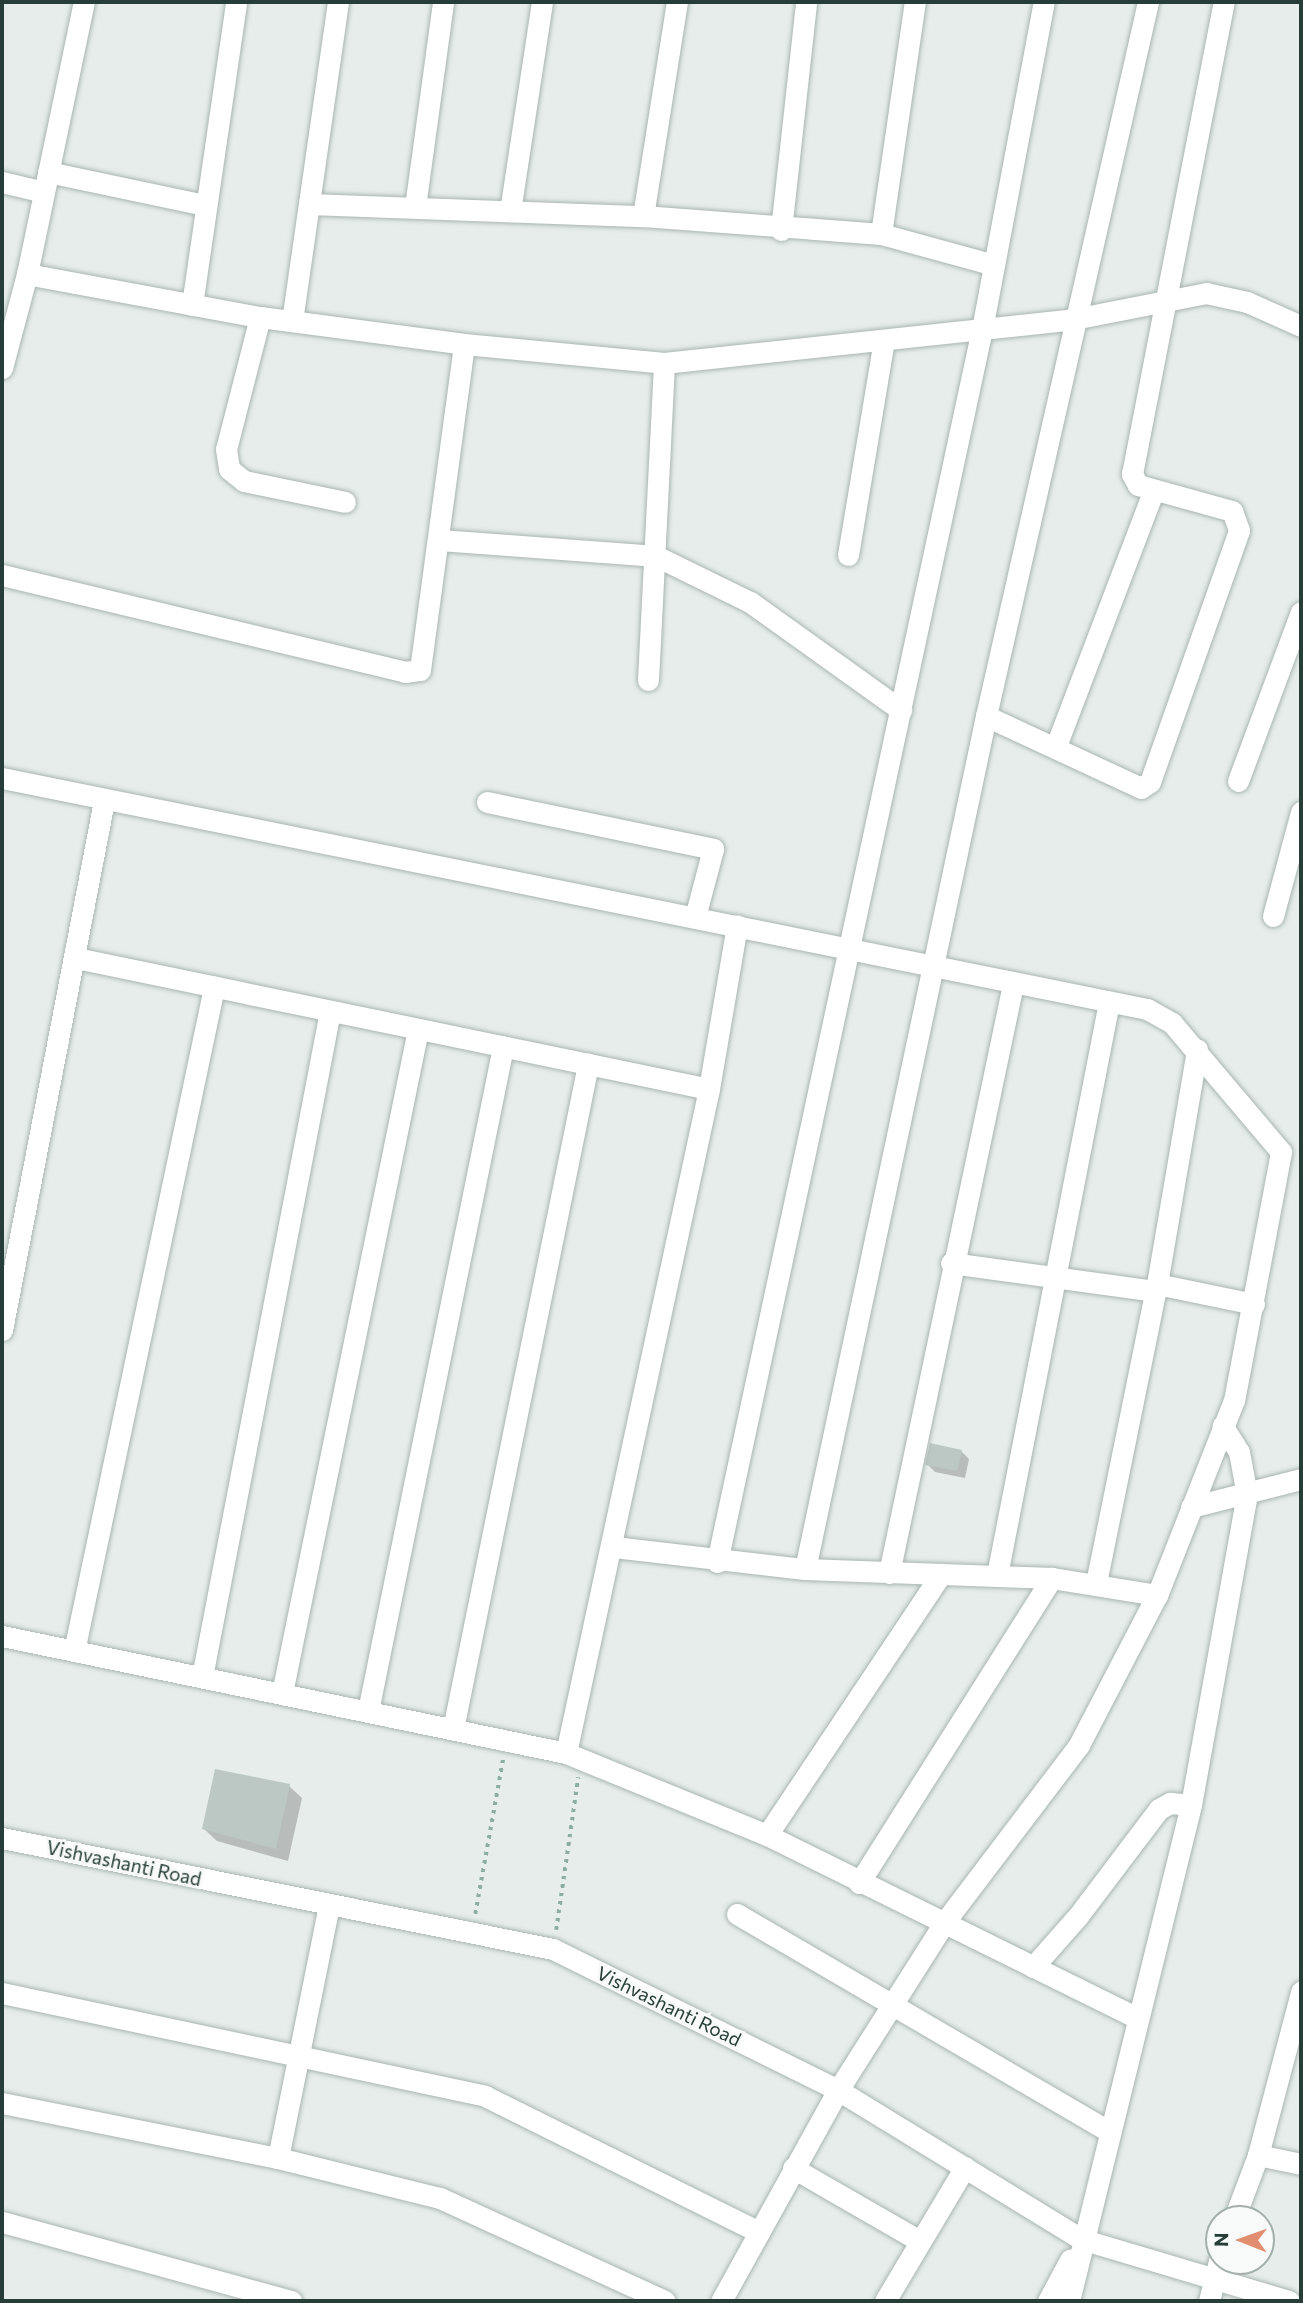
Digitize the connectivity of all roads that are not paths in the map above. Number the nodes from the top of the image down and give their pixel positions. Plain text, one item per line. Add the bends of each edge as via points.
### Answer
1 (84, 2) edge
2 (236, 2) edge
3 (338, 2) edge
4 (443, 2) edge
5 (542, 2) edge
6 (677, 2) edge
7 (806, 2) edge
8 (915, 2) edge
9 (1044, 2) edge
10 (1148, 2) edge
11 (1224, 2) edge
12 (46, 182) junction
13 (2, 183) edge
14 (309, 204) junction
15 (205, 205) junction
16 (415, 207) junction
17 (510, 212) junction
18 (643, 216) junction
19 (781, 230) junction
20 (881, 234) junction
21 (991, 264) junction
22 (27, 274) junction
23 (1168, 302) junction
24 (192, 305) junction
25 (260, 317) junction
26 (1074, 319) junction
27 (292, 321) junction
28 (1301, 326) edge
29 (982, 329) junction
30 (884, 341) junction
31 (464, 344) junction
32 (664, 363) junction
33 (2, 368) edge
34 (1154, 490) junction
35 (345, 502) dead end
36 (440, 540) junction
37 (848, 555) dead end
38 (656, 556) junction
39 (2, 575) edge
40 (1301, 612) edge
41 (648, 680) dead end
42 (901, 710) junction
43 (986, 716) junction
44 (1056, 746) junction
45 (2, 778) edge
46 (1238, 781) dead end
47 (104, 801) junction
48 (487, 802) dead end
49 (1301, 812) edge
50 (1273, 916) dead end
51 (695, 917) junction
52 (737, 925) junction
53 (848, 949) junction
54 (76, 958) junction
55 (934, 968) junction
56 (1013, 984) junction
57 (214, 987) junction
58 (1109, 1002) junction
59 (330, 1011) junction
60 (418, 1029) junction
61 (503, 1047) junction
62 (1197, 1049) junction
63 (588, 1064) junction
64 (709, 1089) junction
65 (951, 1263) junction
66 (1055, 1276) junction
67 (1156, 1288) junction
68 (1254, 1304) junction
69 (2, 1330) edge
70 (1223, 1426) junction
71 (1301, 1479) edge
72 (1247, 1495) junction
73 (1191, 1507) junction
74 (614, 1547) junction
75 (718, 1562) junction
76 (805, 1570) junction
77 (889, 1573) junction
78 (941, 1573) junction
79 (997, 1575) junction
80 (1052, 1578) junction
81 (1096, 1583) junction
82 (1157, 1595) junction
83 (2, 1636) edge
84 (74, 1651) junction
85 (202, 1677) junction
86 (282, 1693) junction
87 (368, 1711) junction
88 (453, 1729) junction
89 (574, 1756) junction
90 (1191, 1805) junction
91 (767, 1835) junction
92 (2, 1838) edge
93 (859, 1883) junction
94 (329, 1905) junction
95 (737, 1914) dead end
96 (944, 1923) junction
97 (1033, 1967) junction
98 (1301, 1992) edge
99 (2, 1993) edge
100 (892, 2008) junction
101 (1136, 2017) junction
102 (301, 2056) junction
103 (838, 2090) junction
104 (2, 2102) edge
105 (1110, 2132) junction
106 (1258, 2155) junction
107 (278, 2158) junction
108 (1301, 2164) edge
109 (965, 2167) junction
110 (793, 2168) junction
111 (1239, 2205) edge
112 (2, 2222) edge
113 (760, 2232) junction
114 (1081, 2239) junction
115 (920, 2241) junction
116 (1205, 2267) edge
117 (1215, 2275) edge
118 (1228, 2275) edge
119 (291, 2301) edge
120 (666, 2301) edge
121 (721, 2301) edge
122 (885, 2301) edge
123 (1048, 2301) edge
124 (1069, 2301) edge
125 (1209, 2301) edge
126 (1289, 2301) edge

1 - 12 street
2 - 15 street
3 - 14 street
4 - 16 street
5 - 17 street
6 - 18 street
7 - 19 street
8 - 20 street
9 - 21 street
10 - 26 street
11 - 23 street
12 - 13 street
12 - 15 street
12 - 22 street
14 - 16 street
14 - 27 street
15 - 24 street
16 - 17 street
17 - 18 street
18 - 19 street
19 - 20 street
20 - 21 street
21 - 29 street
22 - 24 street
22 - 33 street
23 - 26 street
23 - 28 street via 1206,293 1223,295
23 - 34 street via 1132,474 1138,485
24 - 25 street
25 - 27 street
25 - 35 street via 226,449 229,469 244,481
26 - 29 street
26 - 43 street
27 - 31 street
29 - 30 street
29 - 42 street
30 - 32 street
30 - 37 street
31 - 32 street
31 - 36 street
32 - 38 street
34 - 44 street
34 - 44 street via 1232,511 1240,530 1150,782 1141,788
36 - 38 street
36 - 39 street via 426,649 420,670 405,672
38 - 41 street
38 - 42 street via 750,602
40 - 46 street
42 - 53 street
43 - 44 street
43 - 55 street
45 - 47 street
47 - 51 street
47 - 54 street
48 - 51 street via 713,849
49 - 50 street
51 - 52 street
52 - 53 street
52 - 64 street
53 - 55 street
53 - 75 street
54 - 57 street
54 - 69 street
55 - 56 street
55 - 76 street
56 - 58 street
56 - 65 street
57 - 59 street
57 - 84 street
58 - 62 street via 1147,1009 1172,1023
58 - 66 street
59 - 60 street
59 - 85 street
60 - 61 street
60 - 86 street
61 - 63 street
61 - 87 street
62 - 67 street
62 - 68 street via 1281,1152
63 - 64 street
63 - 88 street
64 - 74 street
65 - 66 street
65 - 77 street
66 - 67 street
66 - 79 street
67 - 68 street
67 - 81 street
68 - 70 street
70 - 72 street via 1240,1452
70 - 73 street
71 - 72 street
72 - 73 street
72 - 90 street
73 - 82 street
74 - 75 street
74 - 89 street
75 - 76 street
76 - 77 street
77 - 78 street
78 - 79 street
78 - 91 street
79 - 80 street
80 - 81 street
80 - 93 street
81 - 82 street
82 - 96 street via 1079,1745
83 - 84 street
84 - 85 street
85 - 86 street
86 - 87 street
87 - 88 street
88 - 89 street
89 - 91 street
90 - 97 street via 1170,1803 1159,1809 1079,1916
90 - 101 street
91 - 93 street
92 - 94 street, Vishvashanti Road
93 - 96 street
94 - 102 street
94 - 103 street, Vishvashanti Road via 553,1949
95 - 100 street
96 - 97 street
96 - 100 street
97 - 101 street
98 - 106 street
99 - 102 street
100 - 103 street
100 - 105 street
101 - 105 street
102 - 107 street
102 - 113 street via 485,2096
103 - 109 street, Vishvashanti Road
103 - 110 street
104 - 107 street
105 - 114 street
106 - 108 street
106 - 111 street
107 - 120 street via 440,2198
109 - 114 street, Vishvashanti Road
109 - 115 street
110 - 113 street
110 - 115 street
112 - 119 street
113 - 121 street
114 - 116 street, Vishvashanti Road
114 - 123 street
114 - 124 street
115 - 122 street
117 - 125 street
118 - 126 street, Vishvashanti Road

